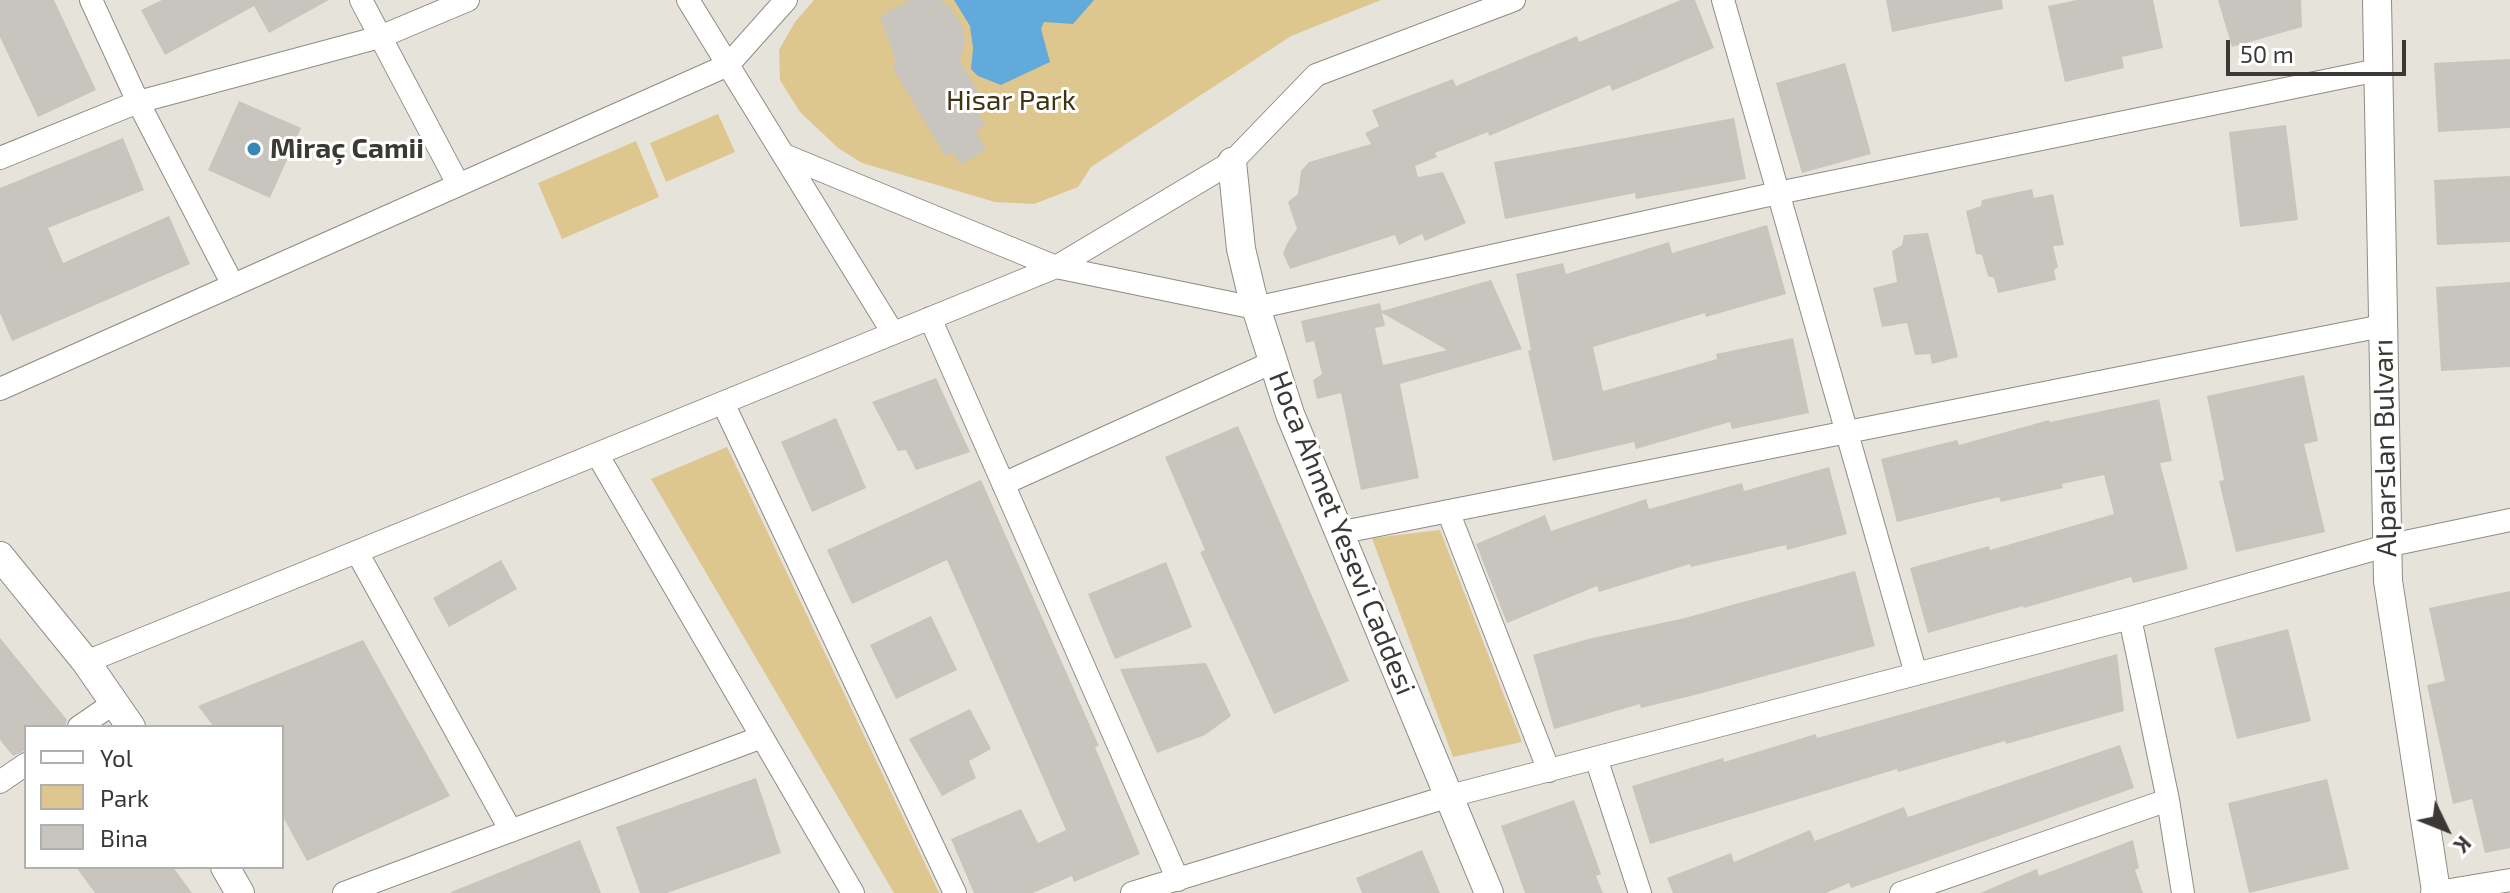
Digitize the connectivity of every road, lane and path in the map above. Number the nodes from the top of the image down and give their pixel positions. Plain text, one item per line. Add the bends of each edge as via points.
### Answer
1 (91, 0) edge
2 (361, 0) edge
3 (468, 0) edge
4 (688, 0) edge
5 (786, 0) edge
6 (1514, 0) edge
7 (1723, 0) edge
8 (2377, 0) edge
9 (380, 37) junction
10 (728, 65) junction
11 (2378, 70) junction
12 (138, 102) junction
13 (784, 155) junction
14 (0, 158) edge
15 (1232, 162) junction
16 (458, 184) junction
17 (1778, 193) junction
18 (1056, 267) junction
19 (233, 285) junction
20 (1255, 308) junction
21 (930, 318) junction
22 (2382, 326) junction
23 (893, 333) junction
24 (1273, 362) junction
25 (0, 389) edge
26 (723, 403) junction
27 (1847, 433) junction
28 (597, 454) junction
29 (1003, 484) junction
30 (1448, 511) junction
31 (2510, 520) edge
32 (1338, 533) junction
33 (2386, 546) junction
34 (357, 552) junction
35 (0, 556) edge
36 (2130, 618) junction
37 (86, 662) junction
38 (1916, 674) junction
39 (114, 703) junction
40 (82, 725) edge
41 (130, 725) edge
42 (762, 737) junction
43 (1596, 758) junction
44 (24, 765) edge
45 (1549, 771) junction
46 (0, 782) edge
47 (1450, 796) junction
48 (2168, 800) junction
49 (511, 831) junction
50 (226, 869) edge
51 (1178, 880) junction
52 (2510, 880) edge
53 (2435, 892) edge
54 (240, 893) edge
55 (344, 893) edge
56 (853, 893) edge
57 (955, 893) edge
58 (1132, 893) edge
59 (1489, 893) edge
60 (1640, 893) edge
61 (1901, 893) edge
62 (2183, 893) edge

1 - 12 street
2 - 9 street
3 - 9 street
4 - 10 street
5 - 10 street
6 - 15 street via 1316,75
7 - 17 street
8 - 11 street, Alparslan Bulvarı
9 - 12 street
9 - 16 street
10 - 13 street
10 - 16 street
11 - 17 street
11 - 22 street, Alparslan Bulvarı
12 - 14 street
12 - 19 street
13 - 18 street
13 - 23 street
15 - 18 street
15 - 20 street, Hoca Ahmet Yesevi Caddesi via 1241,249
16 - 19 street
17 - 20 street
17 - 27 street
18 - 20 street
18 - 21 street
19 - 25 street
20 - 24 street, Hoca Ahmet Yesevi Caddesi
21 - 23 street
21 - 29 street
22 - 27 street
22 - 33 street, Alparslan Bulvarı
23 - 26 street
24 - 29 street
24 - 32 street, Hoca Ahmet Yesevi Caddesi
26 - 28 street
26 - 57 street
27 - 30 street
27 - 38 street
28 - 34 street
28 - 42 street
29 - 51 street
30 - 32 street
30 - 45 street
31 - 33 street
32 - 47 street, Hoca Ahmet Yesevi Caddesi
33 - 36 street
33 - 53 street, Alparslan Bulvarı
34 - 37 street
34 - 49 street
35 - 37 street
36 - 38 street
36 - 48 street
37 - 39 street
38 - 43 street
39 - 40 street
39 - 41 street
42 - 49 street
42 - 56 street
43 - 45 street
43 - 60 street
44 - 46 street
45 - 47 street
47 - 51 street
47 - 59 street, Hoca Ahmet Yesevi Caddesi
48 - 61 street
48 - 62 street
49 - 55 street
50 - 54 street
51 - 58 street
52 - 53 street

